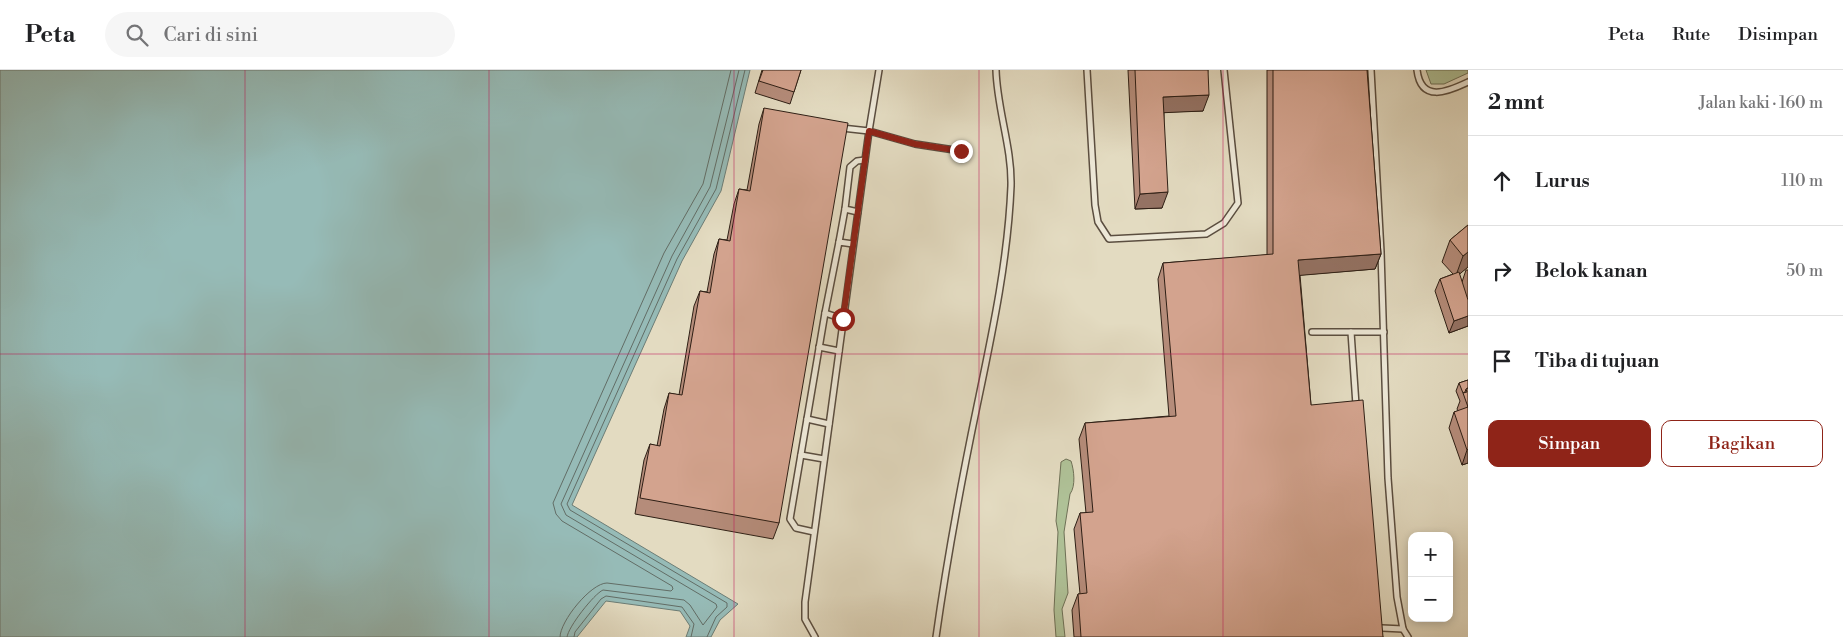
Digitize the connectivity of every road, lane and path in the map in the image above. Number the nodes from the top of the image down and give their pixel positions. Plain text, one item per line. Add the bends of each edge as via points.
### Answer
1 (879, 70) edge
2 (996, 70) edge
3 (1087, 70) edge
4 (1224, 70) edge
5 (1371, 70) edge
6 (1417, 70) edge
7 (1468, 82) edge
8 (840, 128) edge
9 (869, 131) junction
10 (961, 151) dead end
11 (864, 160) junction
12 (845, 209) junction
13 (858, 212) junction
14 (839, 242) junction
15 (853, 244) junction
16 (825, 313) junction
17 (843, 319) junction
18 (1312, 332) dead end
19 (1351, 332) junction
20 (1384, 332) junction
21 (819, 347) junction
22 (839, 351) junction
23 (1356, 405) edge
24 (807, 419) junction
25 (829, 424) junction
26 (801, 455) junction
27 (824, 459) junction
28 (814, 532) junction
29 (1382, 628) edge
30 (1402, 629) junction
31 (815, 637) edge
32 (936, 637) edge
33 (1408, 637) edge

1 - 9 lane
2 - 32 lane via 1011,184 1006,245 995,318 950,542
3 - 4 lane via 1095,204 1098,222 1109,238 1206,234 1224,223 1238,203
5 - 20 lane
6 - 7 lane via 1418,80 1425,89 1437,93
8 - 9 lane
9 - 10 lane via 915,144
9 - 11 lane
11 - 12 lane via 857,161 850,168
11 - 13 lane
12 - 13 lane
12 - 14 lane
13 - 15 lane
14 - 15 lane
14 - 16 lane
15 - 17 lane
16 - 17 lane
16 - 21 lane
17 - 22 lane
18 - 19 lane
19 - 20 lane
19 - 23 lane
20 - 30 lane via 1388,478
21 - 22 lane
21 - 24 lane
22 - 25 lane
24 - 25 lane
24 - 26 lane
25 - 27 lane
26 - 27 lane
26 - 28 lane via 790,519 796,528
27 - 28 lane
28 - 31 lane via 805,620
29 - 30 lane
30 - 33 lane

